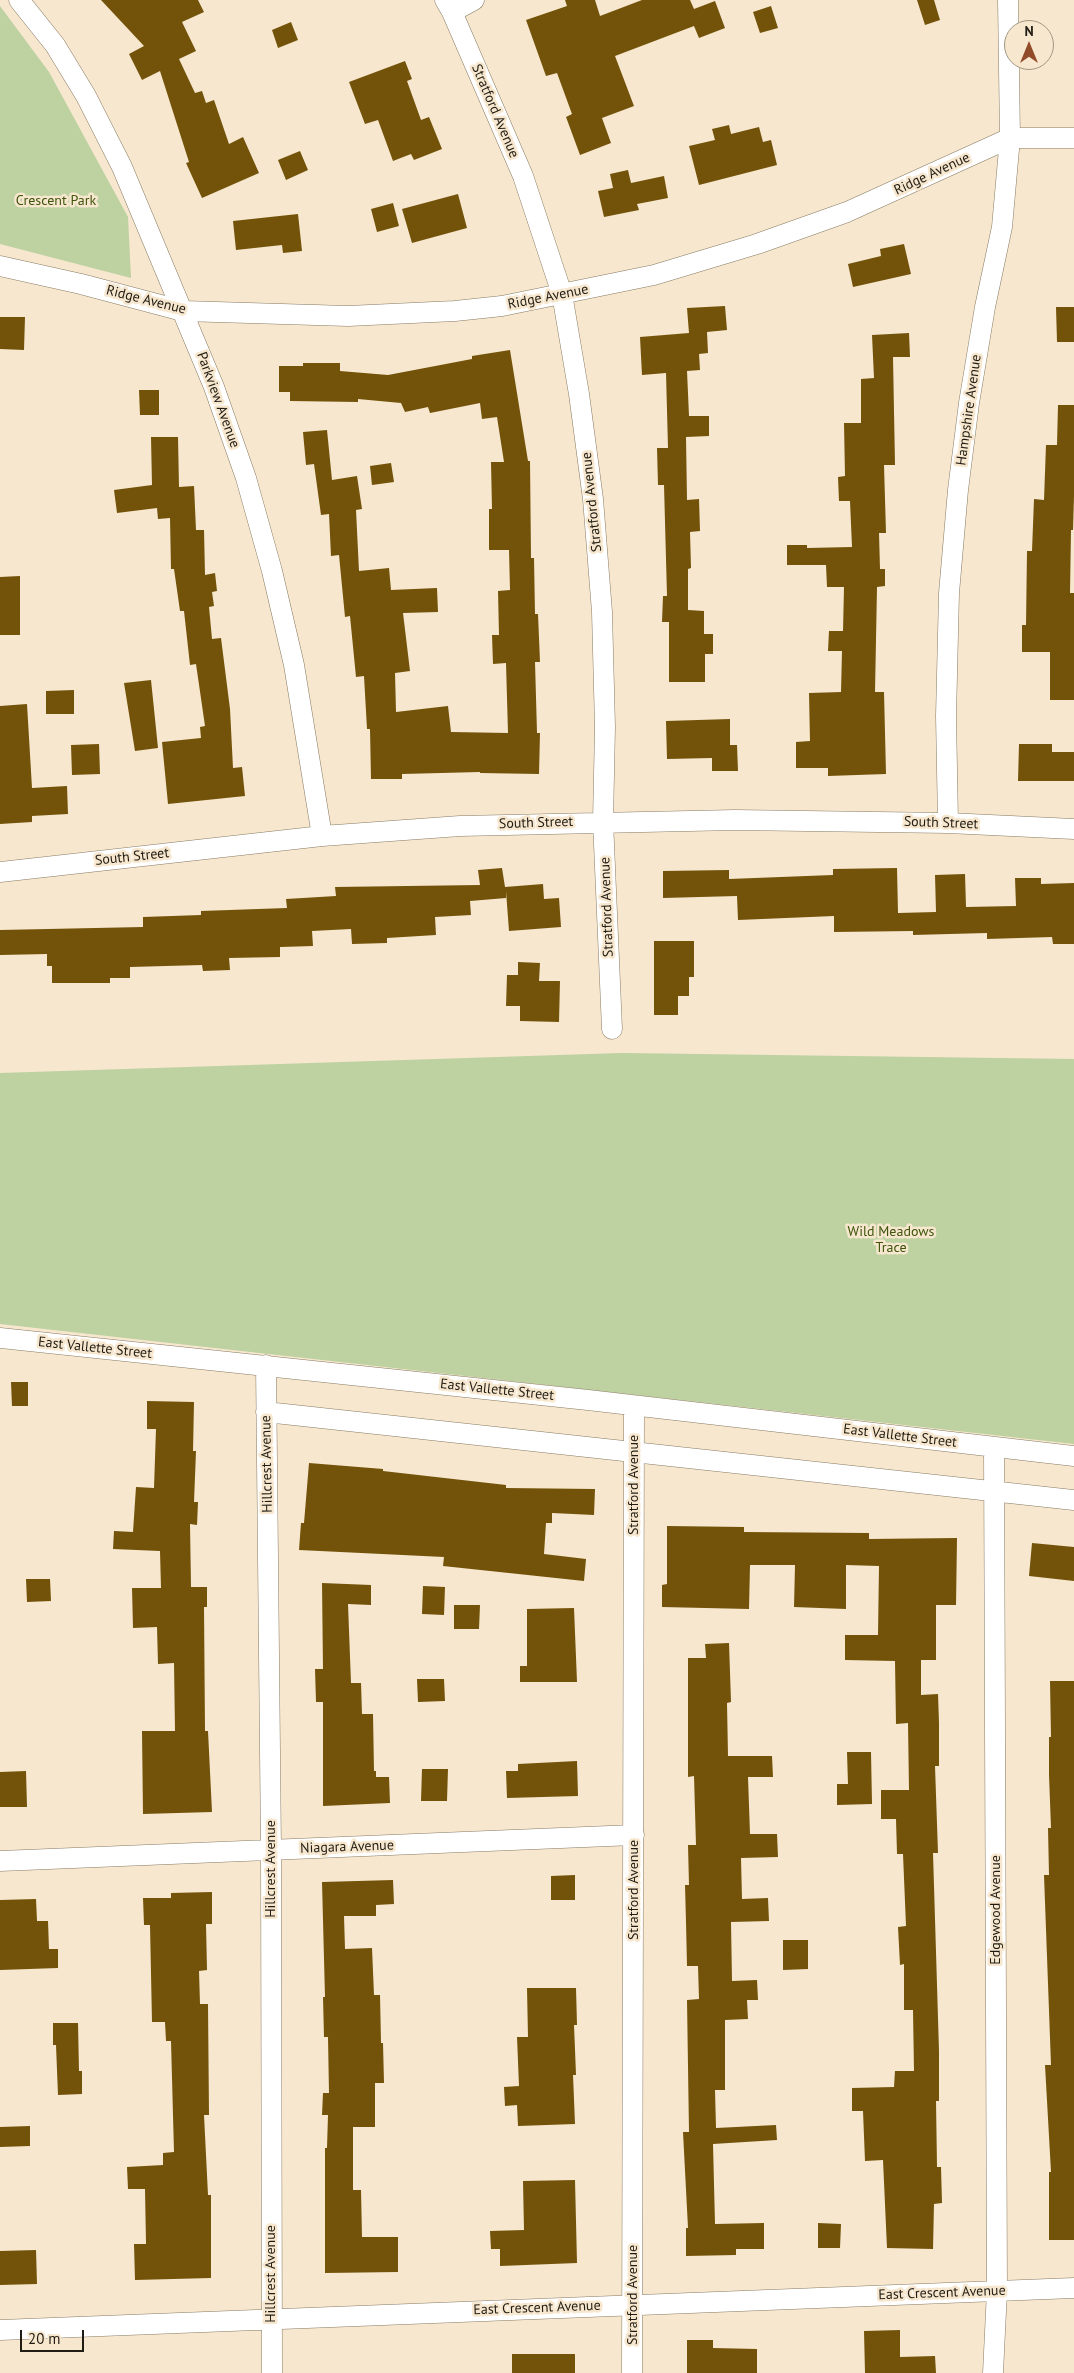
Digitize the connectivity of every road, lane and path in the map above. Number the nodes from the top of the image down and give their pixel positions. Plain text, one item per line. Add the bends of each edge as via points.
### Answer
1 (19, 0) edge
2 (474, 0) edge
3 (1008, 0) edge
4 (449, 6) edge
5 (1010, 138) junction
6 (1074, 138) edge
7 (0, 266) edge
8 (562, 294) junction
9 (183, 311) junction
10 (603, 821) junction
11 (948, 823) junction
12 (1074, 829) edge
13 (322, 836) junction
14 (0, 872) edge
15 (612, 1029) dead end
16 (0, 1338) edge
17 (266, 1365) junction
18 (634, 1407) junction
19 (266, 1412) junction
20 (994, 1447) junction
21 (634, 1452) junction
22 (1074, 1456) edge
23 (994, 1490) junction
24 (1074, 1500) edge
25 (634, 1835) junction
26 (271, 1850) junction
27 (0, 1861) edge
28 (1074, 2288) edge
29 (997, 2291) junction
30 (633, 2304) junction
31 (271, 2319) junction
32 (0, 2330) edge
33 (272, 2373) edge
34 (632, 2373) edge
35 (993, 2373) edge

1 - 9 street, Parkview Avenue via 55,45 86,96 122,167
2 - 4 street
3 - 5 street, Hampshire Avenue
4 - 8 street, Stratford Avenue via 524,176
5 - 6 street, Ridge Avenue
5 - 8 street, Ridge Avenue via 873,200 757,244 654,275
5 - 11 street, Hampshire Avenue via 1002,227 974,374 958,490 948,641
7 - 9 street, Ridge Avenue
8 - 9 street, Ridge Avenue via 502,306 368,315 287,316
8 - 10 street, Stratford Avenue via 593,499 602,612
9 - 13 street, Parkview Avenue via 246,478 272,571 294,665
10 - 11 street, South Street
10 - 13 street, South Street via 460,826
10 - 15 street, Stratford Avenue
11 - 12 street, South Street
13 - 14 street, South Street
16 - 17 street, East Vallette Street
17 - 18 street, East Vallette Street
17 - 19 street, Hillcrest Avenue
18 - 20 street, East Vallette Street
18 - 21 street, Stratford Avenue
19 - 21 street
19 - 26 street, Hillcrest Avenue
20 - 22 street, East Vallette Street
20 - 23 street, Edgewood Avenue
21 - 23 street
21 - 25 street, Stratford Avenue
23 - 24 street
23 - 29 street, Edgewood Avenue
25 - 26 street, Niagara Avenue
25 - 30 street, Stratford Avenue
26 - 27 street, Niagara Avenue
26 - 31 street, Hillcrest Avenue
28 - 29 street, East Crescent Avenue
29 - 30 street, East Crescent Avenue
29 - 35 street, Edgewood Avenue
30 - 31 street, East Crescent Avenue
30 - 34 street, Stratford Avenue
31 - 32 street, East Crescent Avenue
31 - 33 street, Hillcrest Avenue

